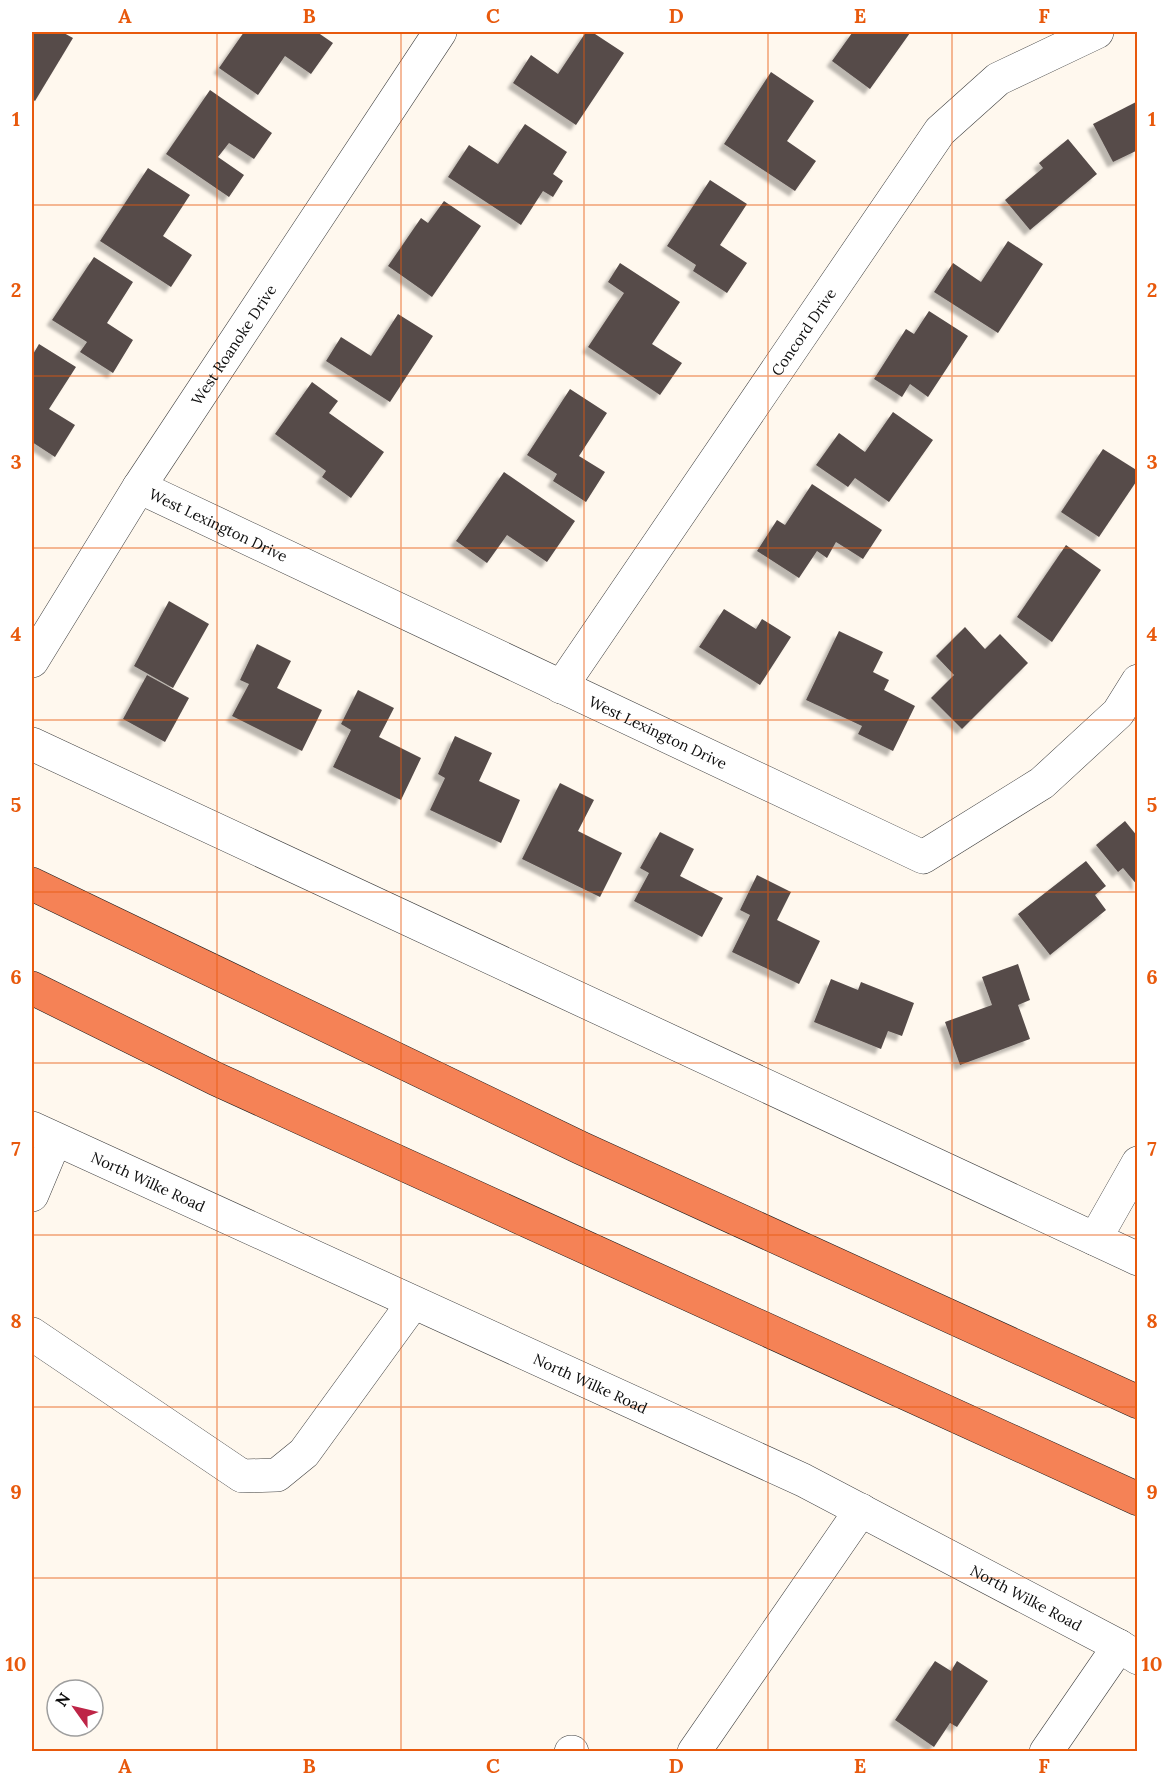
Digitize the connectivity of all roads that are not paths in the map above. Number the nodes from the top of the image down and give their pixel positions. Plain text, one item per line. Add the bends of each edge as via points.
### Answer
1 (440, 32) edge
2 (1097, 32) edge
3 (139, 487) junction
4 (32, 661) edge
5 (1137, 681) edge
6 (561, 687) junction
7 (32, 744) edge
8 (32, 884) edge
9 (32, 988) edge
10 (43, 1134) edge
11 (1137, 1163) edge
12 (32, 1195) edge
13 (1095, 1239) junction
14 (1137, 1259) edge
15 (413, 1303) junction
16 (32, 1334) edge
17 (1137, 1402) edge
18 (1137, 1499) edge
19 (861, 1510) junction
20 (1128, 1652) edge
21 (694, 1752) edge
22 (1046, 1752) edge

1 - 3 street, West Roanoke Drive
2 - 6 street, Concord Drive via 998,79 940,131
3 - 4 street, West Roanoke Drive
3 - 6 street, West Lexington Drive
5 - 6 street, West Lexington Drive via 1118,713 1042,783 923,857
7 - 13 street
8 - 17 highway via 581,1148
9 - 18 highway via 216,1079
10 - 12 street
10 - 15 street, North Wilke Road
11 - 13 street
13 - 14 street
15 - 16 street via 304,1453 277,1475 242,1476
15 - 19 street, North Wilke Road
19 - 20 street, North Wilke Road
19 - 21 street
20 - 22 street

